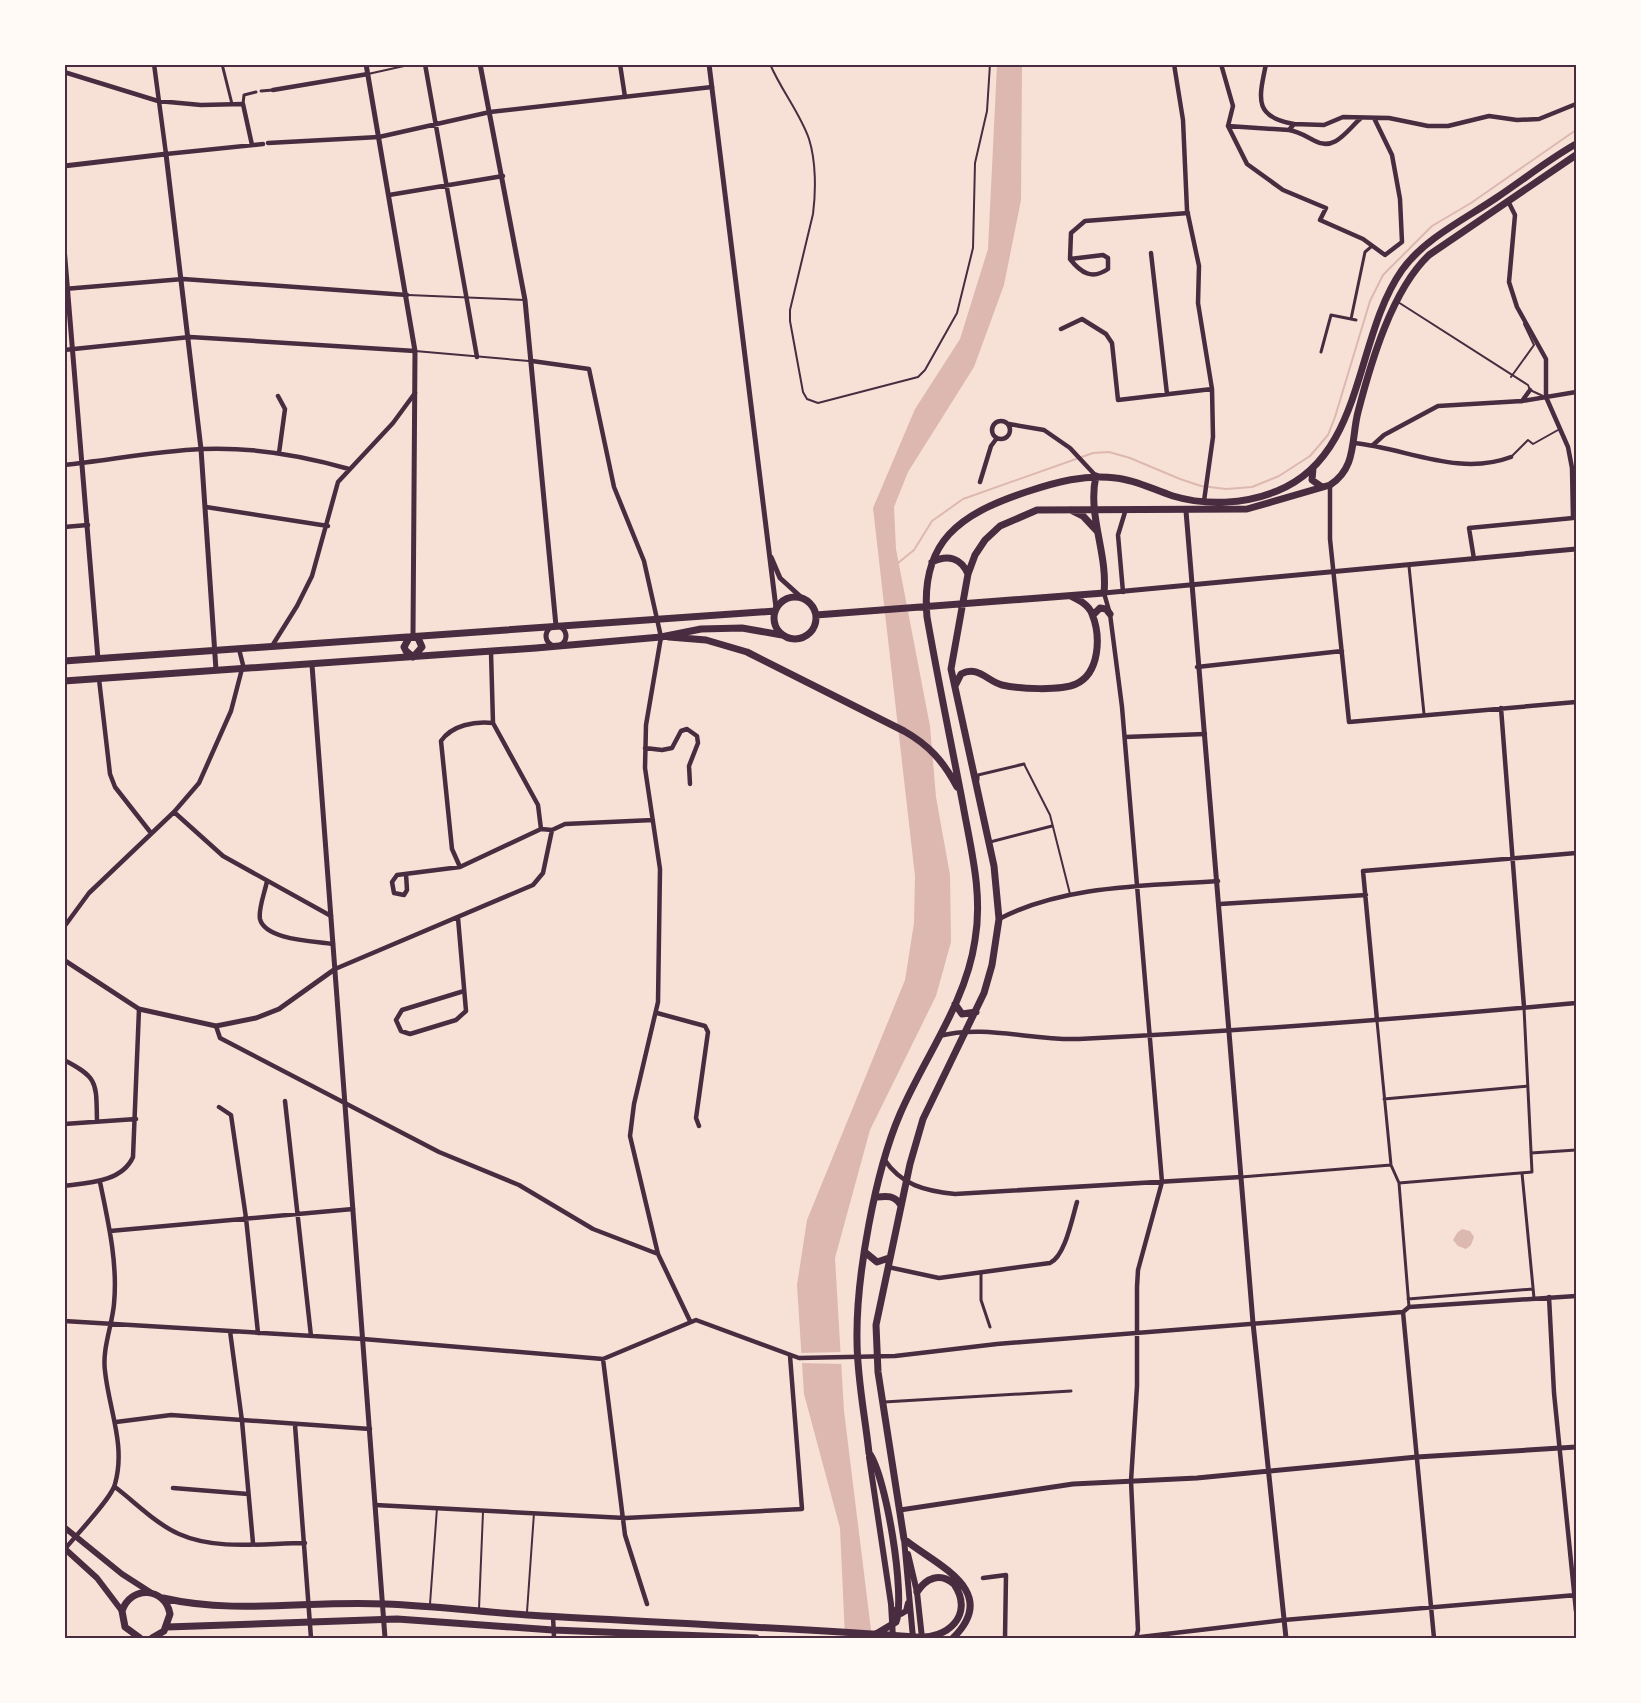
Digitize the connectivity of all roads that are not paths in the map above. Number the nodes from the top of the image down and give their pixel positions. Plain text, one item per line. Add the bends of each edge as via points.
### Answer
1 (154, 64) edge
2 (222, 64) edge
3 (366, 64) edge
4 (413, 64) edge
5 (425, 64) edge
6 (480, 64) edge
7 (620, 64) edge
8 (710, 64) edge
9 (770, 64) edge
10 (990, 64) edge
11 (1174, 64) edge
12 (1221, 64) edge
13 (1266, 64) edge
14 (64, 72) edge
15 (368, 74) junction
16 (712, 87) junction
17 (273, 90) joint
18 (261, 91) dead end
19 (256, 92) dead end
20 (625, 97) junction
21 (158, 101) junction
22 (232, 104) junction
23 (243, 104) junction
24 (1576, 104) edge
25 (490, 112) junction
26 (1361, 117) junction
27 (1374, 118) junction
28 (436, 123) junction
29 (1294, 124) junction
30 (1228, 126) junction
31 (1289, 130) junction
32 (379, 137) junction
33 (1576, 144) edge
34 (252, 145) junction
35 (166, 154) junction
36 (1576, 155) edge
37 (64, 166) edge
38 (503, 177) junction
39 (448, 185) junction
40 (389, 195) junction
41 (1508, 201) junction
42 (1188, 213) junction
43 (1372, 246) junction
44 (64, 247) edge
45 (1151, 253) dead end
46 (1070, 259) junction
47 (183, 279) junction
48 (66, 289) edge
49 (407, 295) junction
50 (468, 297) junction
51 (525, 300) junction
52 (1396, 301) junction
53 (1517, 307) junction
54 (1061, 329) dead end
55 (190, 337) junction
56 (73, 349) junction
57 (64, 350) edge
58 (415, 351) junction
59 (1321, 352) dead end
60 (477, 357) junction
61 (532, 362) junction
62 (1511, 376) junction
63 (1212, 389) junction
64 (1530, 390) junction
65 (417, 391) junction
66 (1576, 392) edge
67 (1167, 394) junction
68 (278, 396) dead end
69 (1546, 397) junction
70 (1522, 401) junction
71 (1344, 419) junction
72 (1356, 422) junction
73 (1009, 424) junction
74 (1560, 429) junction
75 (997, 438) junction
76 (1353, 443) junction
77 (1373, 445) junction
78 (201, 449) junction
79 (279, 453) junction
80 (1511, 457) joint
81 (83, 463) junction
82 (64, 465) edge
83 (1314, 468) junction
84 (349, 469) junction
85 (1096, 476) junction
86 (1302, 478) junction
87 (980, 482) dead end
88 (1330, 485) junction
89 (1309, 491) junction
90 (1204, 498) junction
91 (1235, 501) junction
92 (206, 507) junction
93 (1067, 509) junction
94 (1094, 510) junction
95 (1235, 510) junction
96 (1185, 511) junction
97 (1125, 512) junction
98 (88, 525) junction
99 (328, 526) junction
100 (64, 527) edge
101 (1101, 538) junction
102 (768, 549) junction
103 (1576, 549) edge
104 (1474, 559) junction
105 (932, 562) junction
106 (1409, 566) junction
107 (1334, 572) junction
108 (968, 574) junction
109 (1192, 585) junction
110 (1104, 592) junction
111 (1123, 592) junction
112 (1069, 596) junction
113 (802, 598) junction
114 (775, 610) junction
115 (816, 615) junction
116 (1093, 615) junction
117 (1110, 615) junction
118 (657, 619) junction
119 (556, 626) junction
120 (782, 635) junction
121 (413, 636) junction
122 (661, 637) junction
123 (272, 646) junction
124 (556, 647) junction
125 (239, 649) junction
126 (214, 650) junction
127 (1342, 651) junction
128 (491, 652) junction
129 (413, 657) junction
130 (98, 659) junction
131 (64, 661) edge
132 (312, 665) junction
133 (1197, 667) junction
134 (242, 669) junction
135 (216, 670) junction
136 (99, 679) junction
137 (64, 681) edge
138 (955, 686) junction
139 (1576, 702) edge
140 (1501, 708) junction
141 (1424, 714) junction
142 (493, 723) junction
143 (1206, 734) junction
144 (1125, 737) junction
145 (645, 748) junction
146 (1024, 764) joint
147 (690, 784) dead end
148 (980, 801) junction
149 (963, 805) junction
150 (174, 812) junction
151 (653, 820) junction
152 (1052, 826) junction
153 (541, 829) junction
154 (552, 830) junction
155 (151, 833) junction
156 (988, 842) junction
157 (1576, 853) edge
158 (1513, 859) junction
159 (460, 867) junction
160 (406, 874) junction
161 (267, 881) junction
162 (1218, 881) junction
163 (1138, 886) junction
164 (1366, 895) junction
165 (1070, 897) junction
166 (1220, 904) junction
167 (331, 916) junction
168 (458, 918) junction
169 (999, 919) junction
170 (64, 927) edge
171 (333, 944) junction
172 (64, 960) edge
173 (335, 969) junction
174 (464, 991) junction
175 (1576, 1003) edge
176 (955, 1004) junction
177 (1524, 1007) junction
178 (139, 1009) junction
179 (976, 1012) junction
180 (657, 1013) junction
181 (1377, 1020) junction
182 (216, 1026) junction
183 (1229, 1029) junction
184 (966, 1032) junction
185 (1149, 1034) junction
186 (939, 1036) junction
187 (64, 1060) edge
188 (1528, 1086) junction
189 (1384, 1099) junction
190 (285, 1101) dead end
191 (345, 1103) junction
192 (219, 1107) dead end
193 (136, 1119) junction
194 (97, 1121) junction
195 (64, 1125) edge
196 (699, 1126) dead end
197 (1576, 1150) edge
198 (1531, 1153) junction
199 (884, 1159) junction
200 (1392, 1165) junction
201 (1522, 1173) junction
202 (1241, 1177) junction
203 (905, 1181) junction
204 (100, 1182) junction
205 (1162, 1182) junction
206 (1399, 1183) junction
207 (64, 1186) edge
208 (876, 1197) junction
209 (1077, 1202) dead end
210 (900, 1204) junction
211 (353, 1209) junction
212 (300, 1213) junction
213 (246, 1218) junction
214 (110, 1231) junction
215 (866, 1253) junction
216 (658, 1254) junction
217 (890, 1258) junction
218 (888, 1267) junction
219 (981, 1271) junction
220 (1533, 1289) junction
221 (1576, 1296) edge
222 (1549, 1297) junction
223 (1534, 1298) junction
224 (1408, 1299) junction
225 (1409, 1307) junction
226 (1403, 1312) junction
227 (64, 1321) edge
228 (690, 1321) junction
229 (1253, 1323) junction
230 (112, 1324) junction
231 (990, 1327) dead end
232 (230, 1331) junction
233 (258, 1333) junction
234 (1138, 1333) junction
235 (311, 1336) junction
236 (363, 1339) junction
237 (790, 1356) junction
238 (603, 1359) junction
239 (1071, 1391) dead end
240 (882, 1402) junction
241 (242, 1421) junction
242 (116, 1422) junction
243 (295, 1425) junction
244 (370, 1429) junction
245 (1576, 1447) edge
246 (1561, 1449) junction
247 (869, 1453) junction
248 (1417, 1457) junction
249 (1268, 1472) junction
250 (1131, 1481) junction
251 (115, 1487) junction
252 (173, 1488) dead end
253 (248, 1494) junction
254 (375, 1505) junction
255 (436, 1508) junction
256 (483, 1510) junction
257 (900, 1510) junction
258 (534, 1513) junction
259 (625, 1518) junction
260 (64, 1527) edge
261 (75, 1536) junction
262 (253, 1543) junction
263 (305, 1543) junction
264 (904, 1543) junction
265 (65, 1549) edge
266 (983, 1578) dead end
267 (150, 1592) junction
268 (917, 1592) junction
269 (1576, 1595) edge
270 (163, 1598) junction
271 (909, 1599) junction
272 (383, 1604) junction
273 (647, 1604) dead end
274 (891, 1604) junction
275 (308, 1605) junction
276 (430, 1607) junction
277 (1431, 1607) junction
278 (122, 1611) junction
279 (479, 1611) junction
280 (1576, 1611) edge
281 (527, 1615) junction
282 (553, 1617) junction
283 (384, 1619) junction
284 (309, 1620) junction
285 (1284, 1620) junction
286 (125, 1627) junction
287 (167, 1627) junction
288 (553, 1630) junction
289 (876, 1634) junction
290 (124, 1638) edge
291 (140, 1638) edge
292 (155, 1638) edge
293 (311, 1638) edge
294 (385, 1638) edge
295 (554, 1638) edge
296 (756, 1638) edge
297 (893, 1638) edge
298 (913, 1638) edge
299 (922, 1638) edge
300 (953, 1638) edge
301 (1005, 1638) edge
302 (1135, 1638) edge
303 (1286, 1638) edge
304 (1434, 1638) edge

1 - 21 street
2 - 22 street
3 - 15 street
4 - 15 lane
5 - 28 street
6 - 25 street
7 - 20 street
8 - 16 street
9 - 10 lane via 812,149 815,199 790,321 803,392 807,399 819,403 918,376 952,323 974,248 975,163 987,111
11 - 42 street via 1183,120
12 - 30 street via 1233,106
13 - 29 street via 1260,97 1265,113
14 - 21 street
15 - 17 street
15 - 32 street
16 - 20 street
16 - 102 street
17 - 18 street
19 - 23 street via 244,95
20 - 25 street
21 - 22 street
21 - 35 street
22 - 23 street
23 - 34 street
24 - 27 street via 1539,119 1489,116 1448,126
25 - 28 street
25 - 38 street
26 - 27 street
26 - 29 street via 1343,117 1324,124
26 - 31 street via 1329,145
27 - 43 street via 1392,155 1402,242 1385,255
28 - 32 street
28 - 39 street
29 - 31 street
30 - 31 street
30 - 43 street via 1247,164 1283,190 1326,208 1320,220
32 - 34 street
32 - 40 street
33 - 71 main road via 1412,258 1389,294
34 - 35 street
35 - 37 street
35 - 47 street
36 - 41 main road
38 - 39 street
38 - 51 street
39 - 40 street
39 - 50 street
40 - 49 street
41 - 52 main road via 1429,255 1409,276
41 - 53 street via 1515,215 1509,282
42 - 46 street via 1085,221 1071,233
42 - 63 street via 1199,266 1198,303
43 - 59 street via 1365,252 1354,320 1331,315
44 - 48 street
45 - 67 street
46 - 46 street via 1085,273 1094,275 1108,269 1109,264 1103,255
47 - 48 street
47 - 49 street
47 - 55 street
48 - 56 street
49 - 50 lane
49 - 58 street
50 - 51 lane
50 - 60 street
51 - 61 street
52 - 62 lane
52 - 72 main road
53 - 62 lane via 1534,345
53 - 69 street via 1546,359
54 - 67 street via 1082,319 1106,334 1112,343 1118,400
55 - 56 street
55 - 58 street
55 - 78 street
56 - 57 street
56 - 81 street
58 - 60 lane
58 - 65 street
60 - 61 lane
61 - 118 street via 589,369 614,487 644,561
61 - 119 street
62 - 64 lane
63 - 67 street
63 - 90 street via 1213,437
64 - 69 lane
64 - 70 street
65 - 84 street
65 - 121 street
66 - 69 street
68 - 79 street via 285,409
69 - 70 street
69 - 74 street
70 - 77 street via 1438,405
71 - 72 main road
71 - 83 main road via 1336,439
72 - 76 main road
73 - 75 street via 1008,437
73 - 75 street via 1003,420 994,424 992,430
73 - 85 street via 1044,430 1073,451
74 - 80 lane via 1533,444 1528,440
74 - 104 street via 1572,468 1573,518 1469,528
75 - 87 street
76 - 77 street
76 - 88 main road via 1344,474
77 - 80 street via 1442,462 1483,465
78 - 79 street
78 - 81 street
78 - 92 street
79 - 84 street
81 - 82 street
81 - 98 street
83 - 86 main road
83 - 88 main road via 1311,474 1316,485
84 - 99 street via 338,482
85 - 90 main road via 1118,478 1173,495
85 - 94 main road
85 - 105 main road via 1054,483 983,508 953,529
86 - 89 main road via 1311,481
86 - 91 main road via 1277,492
88 - 89 main road
88 - 107 street
89 - 95 main road via 1263,506
90 - 91 main road
91 - 95 main road
92 - 99 street
92 - 126 street
93 - 94 main road
93 - 101 main road via 1094,525
93 - 108 main road via 1037,510 1000,526 975,555
94 - 97 main road
94 - 101 main road
95 - 96 main road
96 - 97 main road
96 - 109 street
97 - 111 street via 1118,535
98 - 100 street
98 - 130 street
99 - 123 street via 312,576
101 - 110 main road
102 - 113 street via 780,578
102 - 114 street
103 - 104 street
104 - 106 street
105 - 108 main road via 949,557 964,566
105 - 149 main road via 925,594 927,618
106 - 107 street
106 - 141 street
107 - 109 street
107 - 127 street
108 - 138 main road via 951,660
109 - 111 street
109 - 133 street
110 - 111 street
110 - 112 main road
110 - 117 street
112 - 115 main road
112 - 116 main road via 1085,604
113 - 114 main road via 789,597
113 - 115 main road
114 - 118 main road
114 - 120 main road via 775,626
115 - 120 main road via 815,625 805,636 791,639
116 - 117 main road via 1100,608
116 - 138 main road via 1096,658 1089,673 1078,683 1060,688 1010,686 970,670 961,674
117 - 144 street
118 - 119 main road
118 - 122 street
119 - 121 main road
119 - 124 street via 566,636
119 - 124 street via 550,628 546,637
120 - 122 main road via 721,628
121 - 123 main road
121 - 129 main road via 405,647
121 - 129 main road via 422,647
122 - 124 main road
122 - 145 street via 651,680
122 - 149 main road via 706,640 747,652 918,739 942,761
123 - 125 main road
124 - 128 main road
125 - 126 main road
125 - 134 street
126 - 130 main road
126 - 135 street
127 - 133 street
127 - 141 street via 1349,722
128 - 129 main road
128 - 142 street
129 - 132 main road
130 - 131 main road
132 - 134 main road
132 - 167 street
133 - 143 street
134 - 135 main road
134 - 150 street via 231,711 199,783
135 - 136 main road
136 - 137 main road
136 - 155 street via 110,774 115,787
138 - 148 main road
139 - 140 street
140 - 141 street
140 - 158 street
142 - 153 street via 538,805
142 - 159 street via 466,724 441,741 452,849
143 - 144 street
143 - 162 street
144 - 163 street
145 - 147 street via 672,748 681,731 694,732 698,742 689,766
145 - 151 street
146 - 148 street via 978,775
146 - 152 lane via 1035,781
148 - 156 main road
149 - 176 main road via 975,869 978,918 970,965
150 - 155 street
150 - 161 street via 223,856
151 - 154 street via 565,824
151 - 180 street via 660,869
152 - 156 street
152 - 165 lane
153 - 154 street
153 - 159 street
154 - 168 street via 539,879
155 - 170 street via 89,893
156 - 169 main road
157 - 158 street
158 - 164 street via 1363,871
158 - 177 street
159 - 160 street
160 - 160 street via 396,875 392,882 398,896 407,890
161 - 167 street
161 - 171 street via 259,917 264,929 277,935
162 - 163 street
162 - 166 street
163 - 165 street
163 - 185 street
164 - 166 street
164 - 181 street
165 - 169 street via 1026,906
166 - 183 street
167 - 171 street
168 - 173 street
168 - 174 street
169 - 179 main road via 992,965
171 - 173 street
172 - 178 street
173 - 182 street via 279,1009
173 - 191 street
174 - 174 street via 466,1011 456,1020 410,1034 401,1030 396,1020 402,1010
175 - 177 street
176 - 179 main road via 962,1014
176 - 186 main road
177 - 181 street
177 - 188 street
178 - 182 street
178 - 193 street
179 - 184 main road
180 - 196 street via 705,1026 708,1032 696,1118
180 - 216 street via 630,1136
181 - 183 street
181 - 189 street
182 - 191 street via 220,1038
183 - 185 street
183 - 202 street
184 - 185 street via 1067,1039
184 - 186 street
184 - 203 main road via 923,1119
185 - 205 street
186 - 199 main road via 900,1115
187 - 194 street via 94,1079
188 - 189 street
188 - 198 street
189 - 200 street
190 - 212 street
191 - 211 street
191 - 216 street via 439,1152 519,1185 593,1229
192 - 213 street via 231,1114
193 - 194 street
193 - 204 street via 130,1164
194 - 195 street
197 - 198 street
198 - 201 street via 1532,1172
199 - 203 street via 893,1173
199 - 208 main road
200 - 202 street
200 - 206 street
201 - 206 street
201 - 220 street
202 - 205 street
202 - 229 street
203 - 205 street via 940,1192 974,1194
203 - 210 main road
204 - 207 street
204 - 214 street
205 - 234 street via 1138,1270
206 - 224 street
208 - 210 main road via 888,1196
208 - 215 main road
209 - 219 street via 1069,1234 1054,1262
210 - 217 main road
211 - 212 street
211 - 236 street
212 - 213 street
212 - 235 street
213 - 214 street
213 - 233 street
214 - 230 street via 114,1269
215 - 217 main road via 877,1262
215 - 247 main road via 856,1341
216 - 228 street
217 - 218 main road
218 - 219 street via 934,1278
218 - 240 main road via 876,1333
219 - 231 street via 980,1297
220 - 223 street
220 - 224 street
221 - 222 street
222 - 223 street
222 - 246 street
223 - 225 street
224 - 225 street
225 - 226 street
226 - 229 street
226 - 248 street
227 - 230 street
228 - 237 street via 715,1325
228 - 238 street
229 - 234 street
229 - 249 street
230 - 232 street
230 - 242 street via 105,1370
232 - 233 street
232 - 241 street
233 - 235 street
234 - 237 street via 891,1356
234 - 250 street
235 - 236 street
236 - 238 street
236 - 244 street
237 - 259 street via 802,1509
238 - 259 street
239 - 240 street
240 - 257 main road
241 - 242 street via 171,1415
241 - 243 street
241 - 253 street
242 - 251 street via 119,1449
243 - 244 street
243 - 263 street
244 - 254 street
245 - 246 street
246 - 248 street
246 - 269 street
247 - 274 main road
247 - 289 main road via 876,1462 889,1515 899,1616 890,1628
248 - 249 street
248 - 277 street
249 - 250 street
249 - 285 street
250 - 257 street via 1061,1486
250 - 302 street via 1138,1630
251 - 261 street
251 - 262 street via 178,1534 207,1542
252 - 253 street
253 - 262 street
254 - 255 street
254 - 272 street
255 - 256 street
255 - 276 lane
256 - 258 street
256 - 279 lane
257 - 264 main road
258 - 259 street
258 - 281 lane
259 - 273 street via 628,1551
260 - 261 main road
261 - 265 street
261 - 267 main road
262 - 263 street
263 - 275 street
264 - 268 main road
264 - 271 main road
264 - 300 main road via 959,1578 967,1592 967,1617
265 - 278 main road via 97,1578
266 - 301 street via 1006,1575
267 - 270 main road
267 - 278 main road via 132,1596
268 - 289 main road via 928,1579 943,1577 954,1584 959,1596 959,1615 951,1628 930,1638
268 - 299 main road
269 - 277 street
269 - 280 street
270 - 275 main road via 220,1607
270 - 287 main road via 170,1614
271 - 274 main road via 901,1614
271 - 298 main road
272 - 275 main road
272 - 276 main road
272 - 283 street
274 - 297 main road
275 - 284 street
276 - 279 main road
277 - 285 street
277 - 304 street
278 - 286 main road
279 - 281 main road
281 - 282 main road
282 - 288 street
282 - 289 main road
283 - 284 main road
283 - 288 main road
283 - 294 street
284 - 287 main road
284 - 293 street
285 - 302 street
285 - 303 street
286 - 290 main road
286 - 291 main road
287 - 292 main road
288 - 295 street
288 - 296 main road

